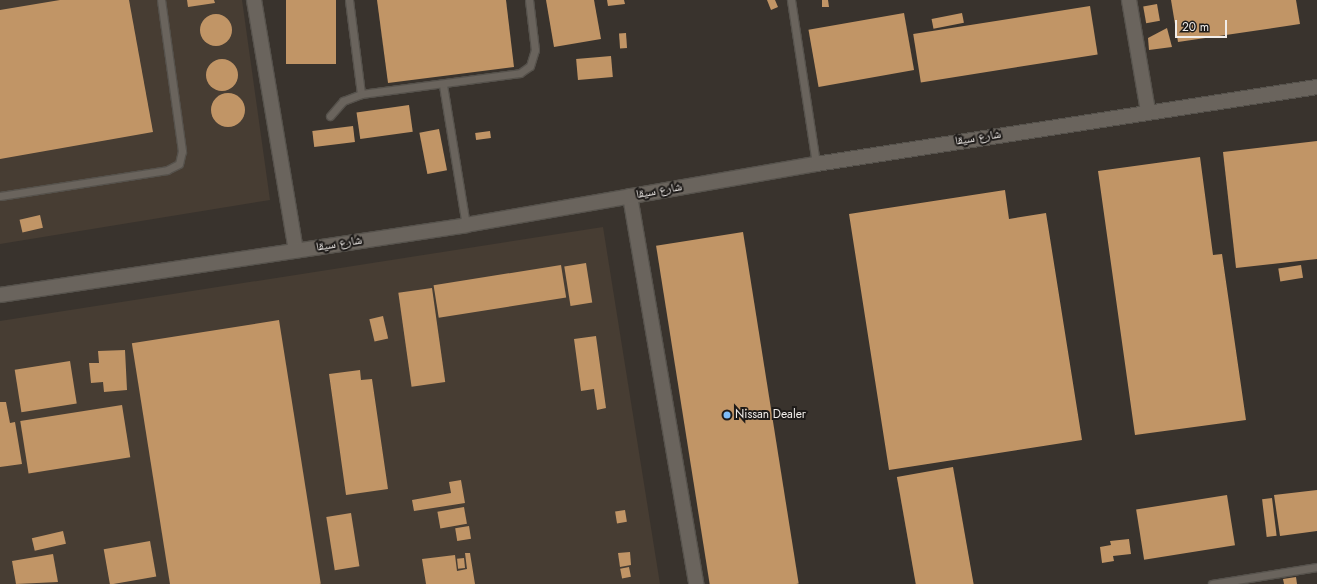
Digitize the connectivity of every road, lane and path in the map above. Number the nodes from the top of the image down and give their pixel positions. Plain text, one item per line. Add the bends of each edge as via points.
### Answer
1 (161, 0) edge
2 (254, 0) edge
3 (349, 0) edge
4 (529, 0) edge
5 (792, 0) edge
6 (1129, 0) edge
7 (444, 85) junction
8 (1317, 87) edge
9 (361, 94) junction
10 (1148, 111) junction
11 (330, 116) dead end
12 (816, 164) junction
13 (0, 196) edge
14 (630, 196) junction
15 (466, 224) junction
16 (296, 250) junction
17 (0, 295) edge
18 (1317, 567) edge
19 (696, 584) edge
20 (1212, 584) edge

1 - 13 lane via 182,151 179,164 167,170
2 - 16 street
3 - 9 lane
4 - 7 lane via 536,50 530,66 520,73
5 - 12 lane
6 - 10 street
7 - 9 lane
7 - 15 lane
8 - 10 street, شارع سيقا
9 - 11 lane via 344,101
10 - 12 street, شارع سيقا
12 - 14 street, شارع سيقا
14 - 15 street, شارع سيقا
14 - 19 street
15 - 16 street, شارع سيقا
16 - 17 street, شارع سيقا
18 - 20 lane

